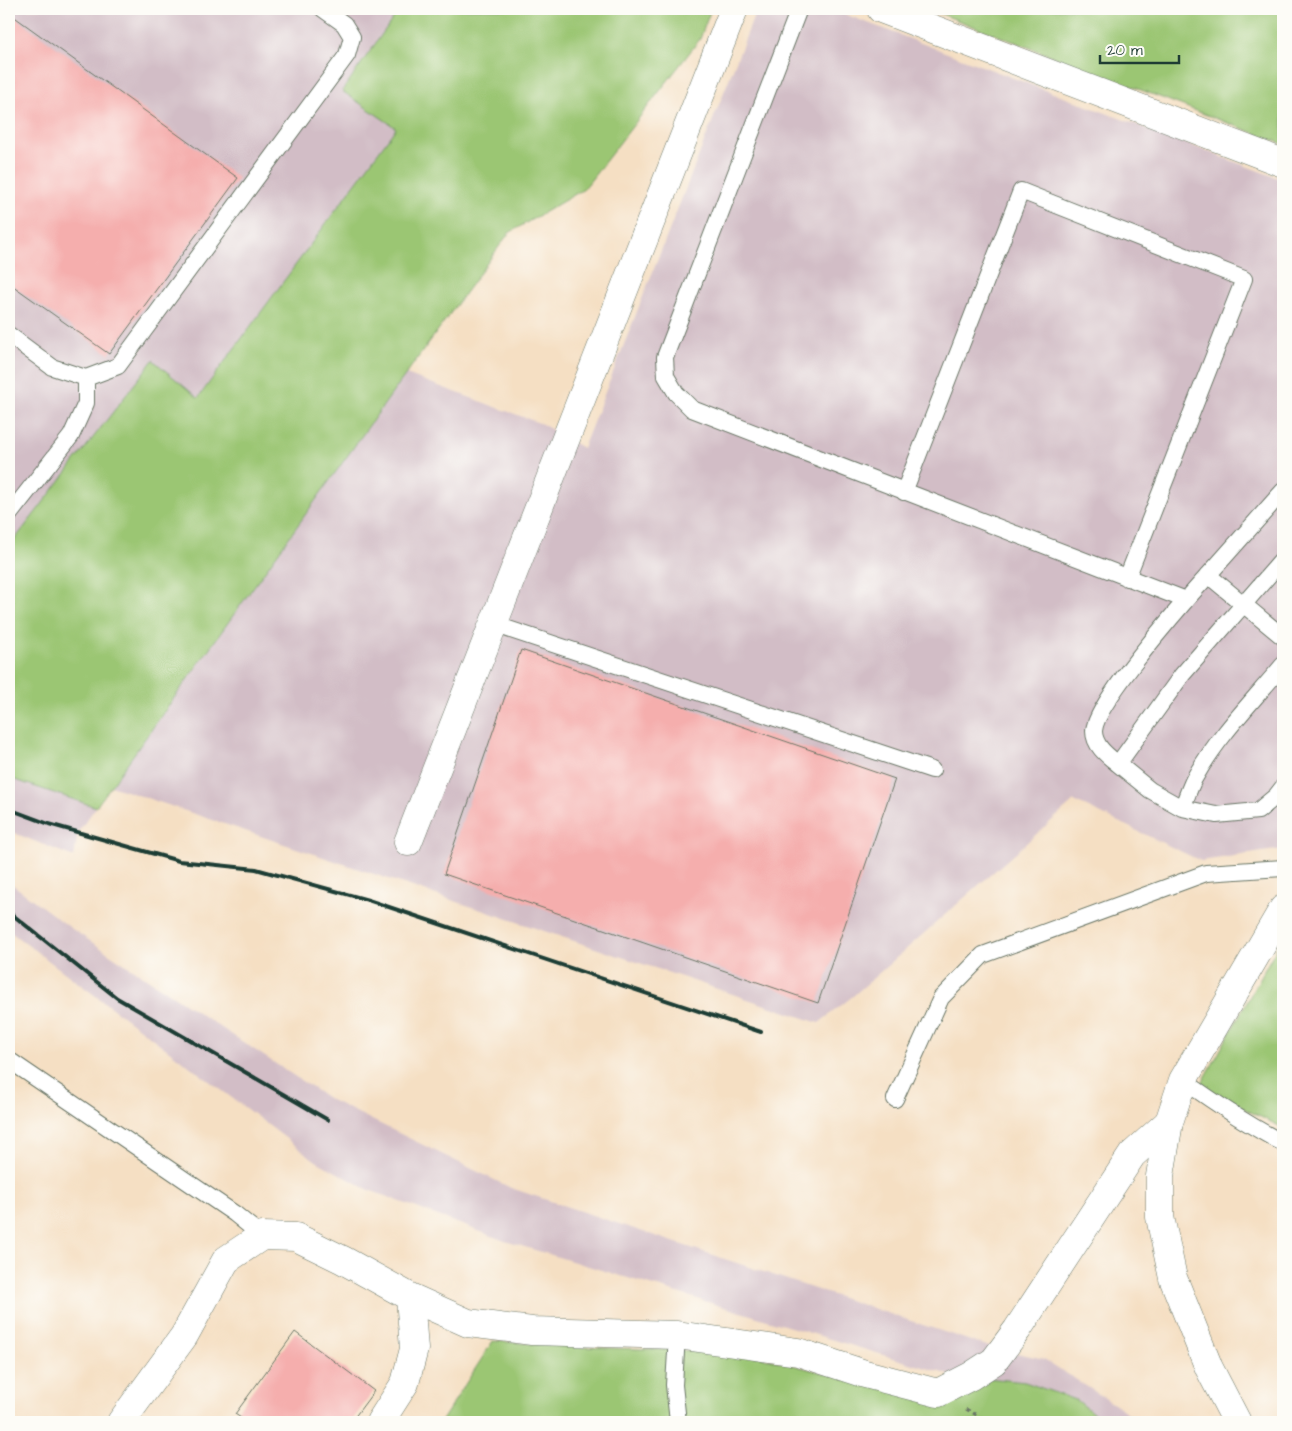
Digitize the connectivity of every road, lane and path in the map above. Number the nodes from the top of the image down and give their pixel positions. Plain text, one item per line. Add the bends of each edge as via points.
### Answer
1 (323, 9) edge
2 (734, 9) edge
3 (799, 9) edge
4 (881, 9) edge
5 (1283, 163) edge
6 (9, 335) edge
7 (86, 378) junction
8 (1283, 491) edge
9 (904, 492) junction
10 (9, 516) edge
11 (1283, 559) edge
12 (1208, 574) junction
13 (1127, 578) junction
14 (1186, 600) junction
15 (1244, 604) junction
16 (493, 624) junction
17 (1283, 637) edge
18 (1283, 665) edge
19 (1118, 764) junction
20 (932, 770) dead end
21 (1283, 787) edge
22 (1182, 808) junction
23 (408, 842) dead end
24 (1283, 868) edge
25 (1283, 909) edge
26 (9, 1060) edge
27 (1183, 1080) junction
28 (895, 1098) dead end
29 (1168, 1122) junction
30 (1283, 1143) edge
31 (262, 1236) junction
32 (410, 1297) junction
33 (677, 1336) junction
34 (121, 1422) edge
35 (380, 1422) edge
36 (678, 1422) edge
37 (1237, 1422) edge

1 - 7 lane via 344,24 352,37 347,55 118,366
2 - 16 street
3 - 9 lane via 665,357 666,376 692,410
4 - 5 street
6 - 7 lane via 52,368
7 - 10 lane via 86,403 71,436
8 - 12 lane
9 - 13 lane
9 - 13 lane via 1021,192 1244,278
11 - 15 lane
12 - 14 lane
12 - 15 lane
13 - 14 lane
14 - 19 lane via 1149,643 1102,710 1094,732 1100,748
15 - 17 lane
15 - 19 lane via 1182,675
16 - 20 lane
16 - 23 street
18 - 22 lane via 1209,756
19 - 22 lane via 1150,790
21 - 22 lane via 1258,810 1216,815
24 - 28 lane via 1206,873 983,955 941,998
25 - 27 street
26 - 31 lane via 235,1214
27 - 29 street
27 - 30 lane via 1236,1117
29 - 33 street via 1132,1155 994,1361 938,1393 798,1352
29 - 37 street via 1160,1176 1160,1217 1173,1278 1209,1368
31 - 32 street via 296,1237
31 - 34 street via 226,1260 184,1336
32 - 33 street via 468,1323 532,1331
32 - 35 street via 414,1349 405,1383
33 - 36 lane via 674,1385

